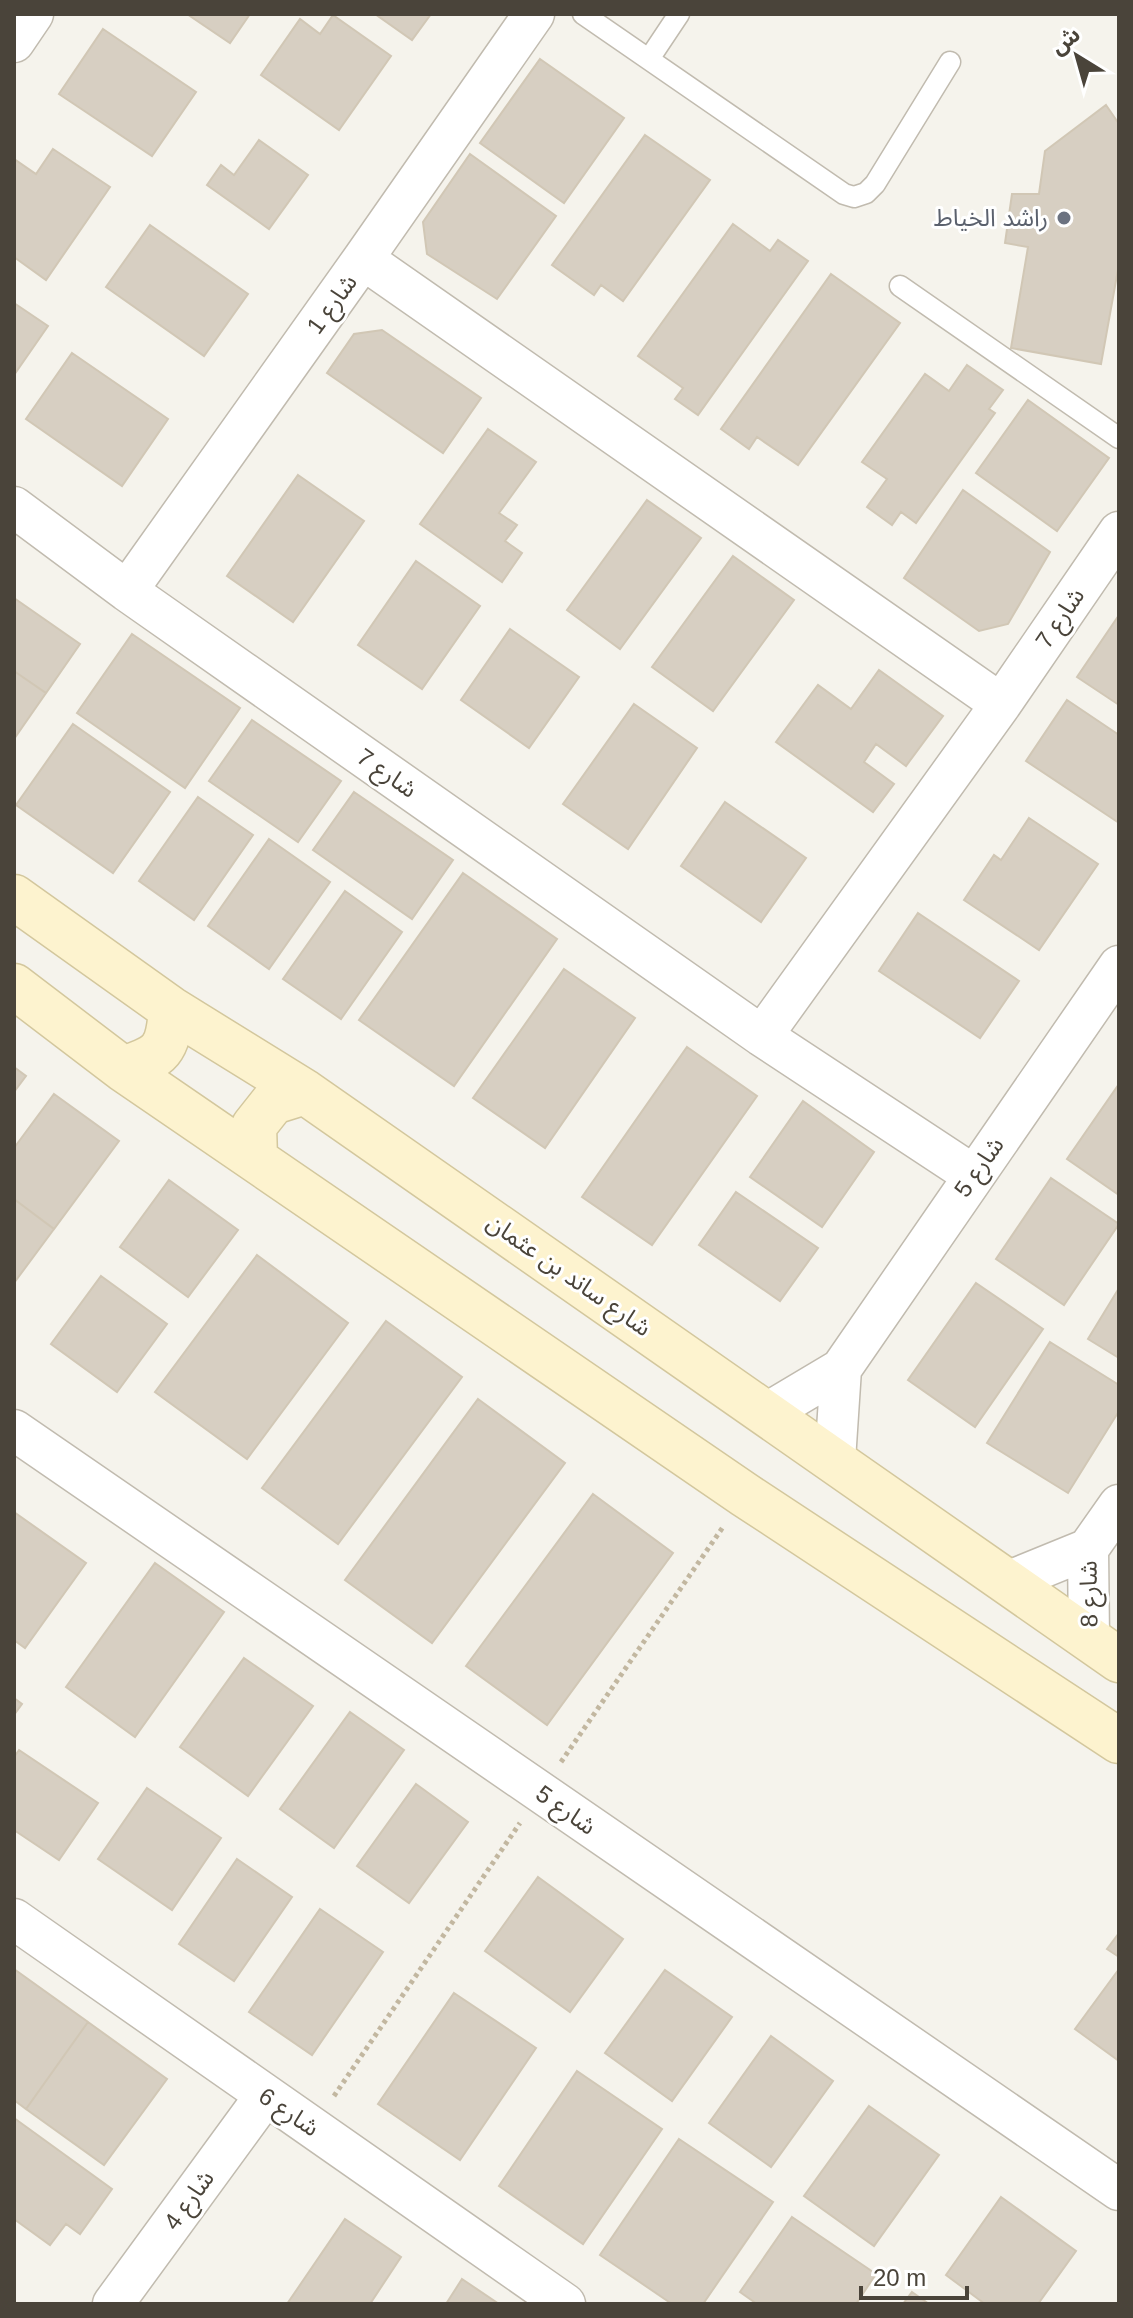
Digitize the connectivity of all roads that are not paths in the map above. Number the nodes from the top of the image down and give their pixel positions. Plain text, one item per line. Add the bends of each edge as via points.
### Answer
1 (33, 14) edge
2 (534, 14) edge
3 (583, 14) edge
4 (679, 14) edge
5 (14, 42) edge
6 (649, 59) junction
7 (950, 62) dead end
8 (363, 259) junction
9 (900, 286) dead end
10 (1119, 438) edge
11 (14, 507) edge
12 (1119, 532) edge
13 (127, 591) junction
14 (1001, 704) junction
15 (14, 897) edge
16 (1119, 966) edge
17 (14, 986) edge
18 (171, 1009) junction
19 (762, 1036) junction
20 (123, 1069) junction
21 (305, 1092) junction
22 (255, 1158) junction
23 (973, 1175) junction
24 (841, 1369) junction
25 (767, 1413) junction
26 (14, 1430) edge
27 (835, 1460) junction
28 (1119, 1505) edge
29 (1088, 1549) junction
30 (1007, 1582) junction
31 (1104, 1650) edge
32 (1119, 1741) edge
33 (14, 1919) edge
34 (265, 2096) junction
35 (1119, 2190) edge
36 (113, 2304) edge
37 (565, 2304) edge

1 - 5 street
2 - 8 street, شارع 1
3 - 6 lane
4 - 6 lane
6 - 7 lane via 854,197 875,184
8 - 13 street, شارع 1
8 - 14 street
9 - 10 lane
11 - 13 street, شارع 7
12 - 14 street, شارع 7
13 - 19 street, شارع 7
14 - 19 street, شارع 7
15 - 18 street, شارع ساند بن عثمان
16 - 23 street, شارع 5
17 - 20 street
18 - 20 street via 169,1037 152,1060
18 - 21 street, شارع ساند بن عثمان
19 - 23 street, شارع 7
20 - 22 street
21 - 22 street via 273,1102 254,1126
21 - 25 street, شارع ساند بن عثمان
22 - 32 street via 745,1495
23 - 24 street, شارع 5
24 - 25 street, شارع 5
24 - 27 street
25 - 27 street, شارع ساند بن عثمان
26 - 35 street, شارع 5
27 - 30 street, شارع ساند بن عثمان
28 - 29 street, شارع 8
29 - 30 street, شارع 8
29 - 31 street, شارع 8
30 - 31 street, شارع ساند بن عثمان
33 - 34 street, شارع 6
34 - 36 street, شارع 4
34 - 37 street, شارع 6

